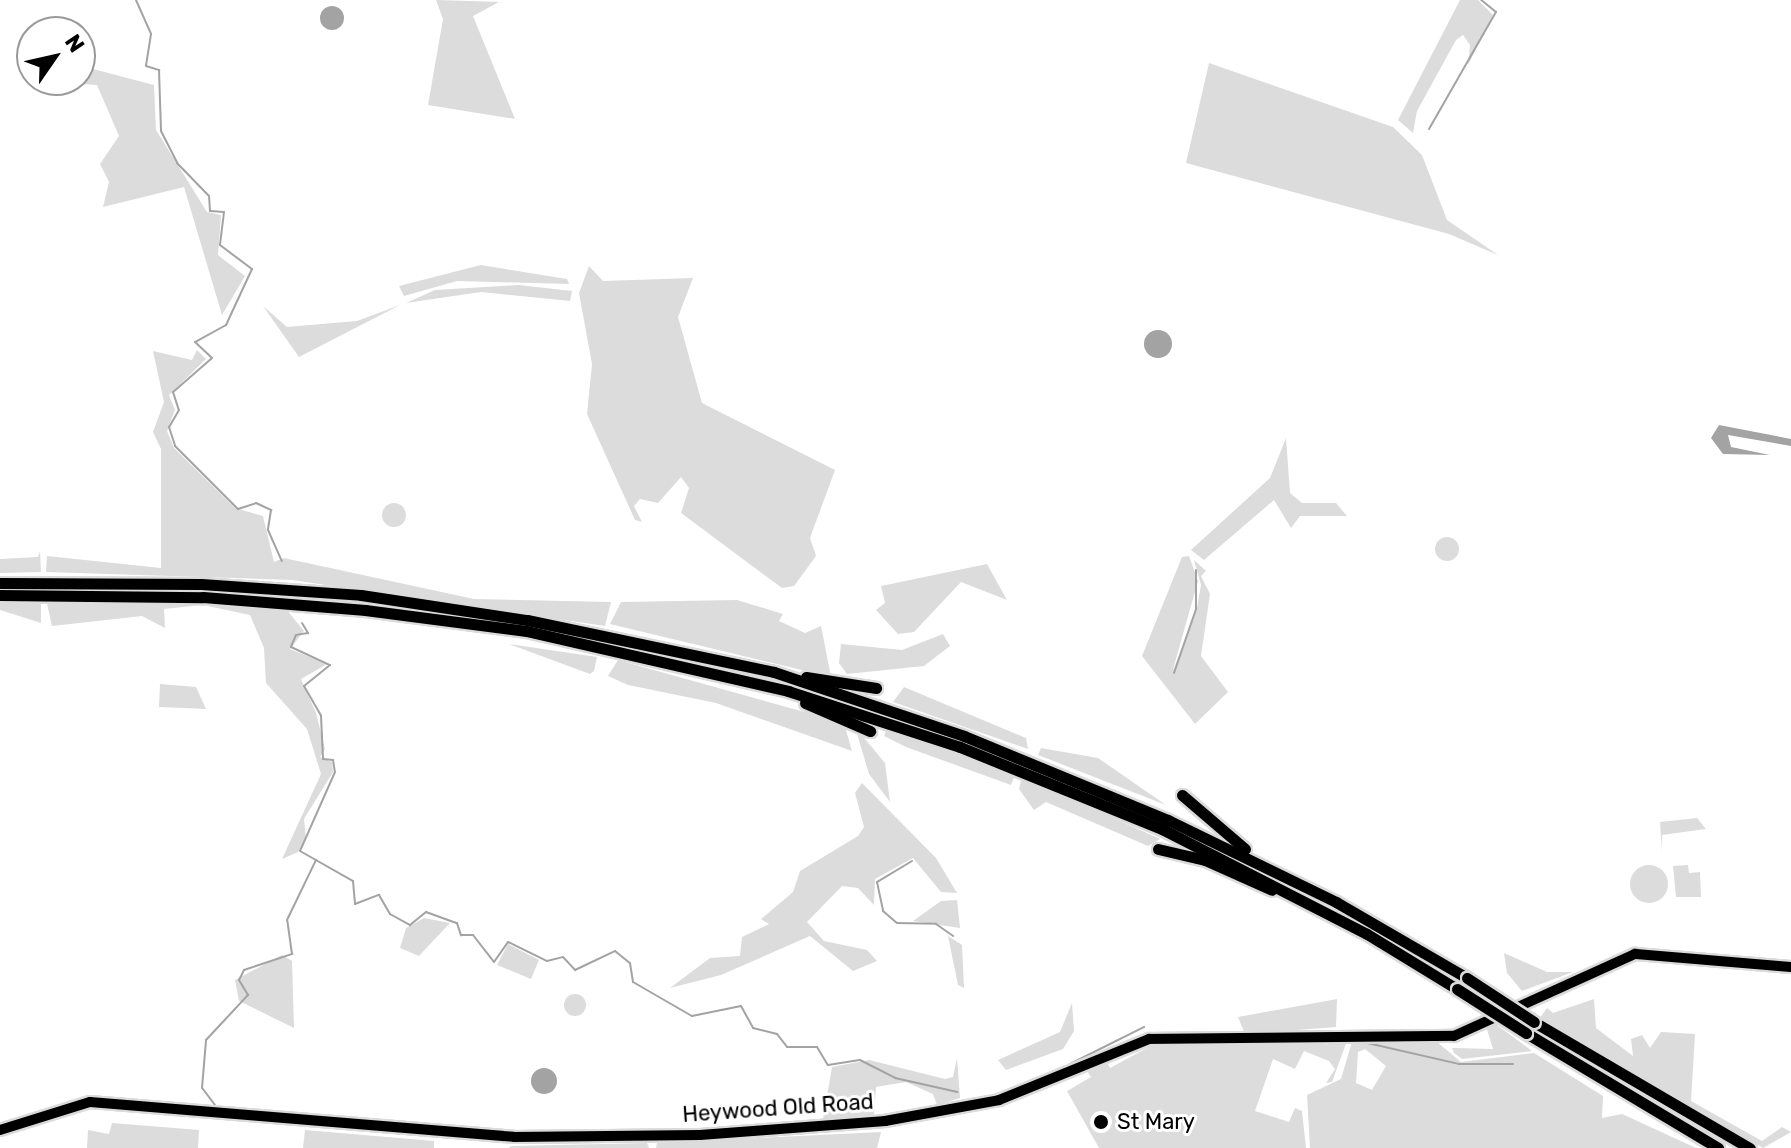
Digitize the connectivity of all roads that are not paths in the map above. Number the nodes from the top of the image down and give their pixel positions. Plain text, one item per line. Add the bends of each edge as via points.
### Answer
1 (0, 583) edge
2 (0, 595) edge
3 (774, 672) junction
4 (876, 688) dead end
5 (788, 691) junction
6 (870, 731) dead end
7 (1182, 795) dead end
8 (1158, 849) dead end
9 (1336, 902) junction
10 (1367, 934) junction
11 (1791, 967) edge
12 (0, 1130) edge
13 (1718, 1148) edge
14 (1750, 1148) edge

1 - 3 highway via 201,584 361,595 542,622
2 - 5 highway via 203,597 365,610 527,631
3 - 4 highway
3 - 9 highway via 1061,774
5 - 6 highway
5 - 10 highway via 1056,783
7 - 9 highway via 1240,846
8 - 10 highway via 1205,860
9 - 14 highway, bridge
10 - 13 highway, bridge
11 - 12 main road, Heywood Old Road via 1635,954 1538,993 1470,1030 1428,1040 1337,1032 1149,1039 999,1100 885,1121 700,1135 514,1137 90,1102

